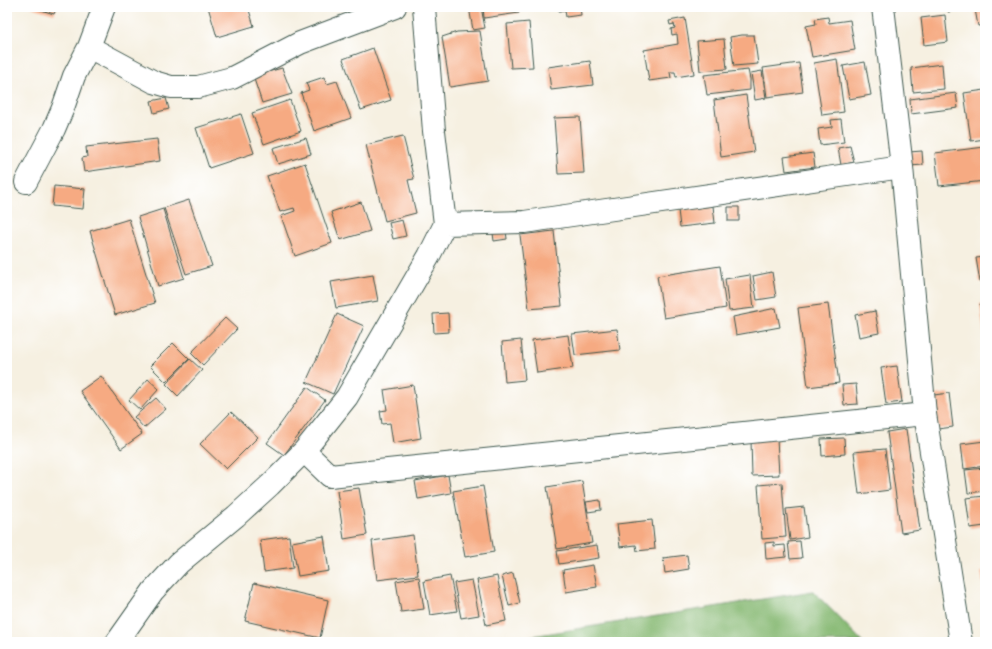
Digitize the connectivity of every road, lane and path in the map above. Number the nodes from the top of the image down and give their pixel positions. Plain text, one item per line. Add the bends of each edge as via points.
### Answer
1 (104, 7) edge
2 (395, 7) edge
3 (424, 7) edge
4 (883, 7) edge
5 (89, 48) junction
6 (902, 167) junction
7 (26, 182) dead end
8 (445, 224) junction
9 (925, 414) junction
10 (304, 451) junction
11 (117, 642) edge
12 (961, 642) edge

1 - 5 street
2 - 5 street via 300,43 232,78 198,87 172,87 154,82
3 - 8 street
4 - 6 street
5 - 7 street via 74,76 54,129
6 - 8 street via 524,222
6 - 9 street
8 - 10 street via 347,397
9 - 10 street via 330,476
9 - 12 street
10 - 11 street via 236,516 180,563 153,591

